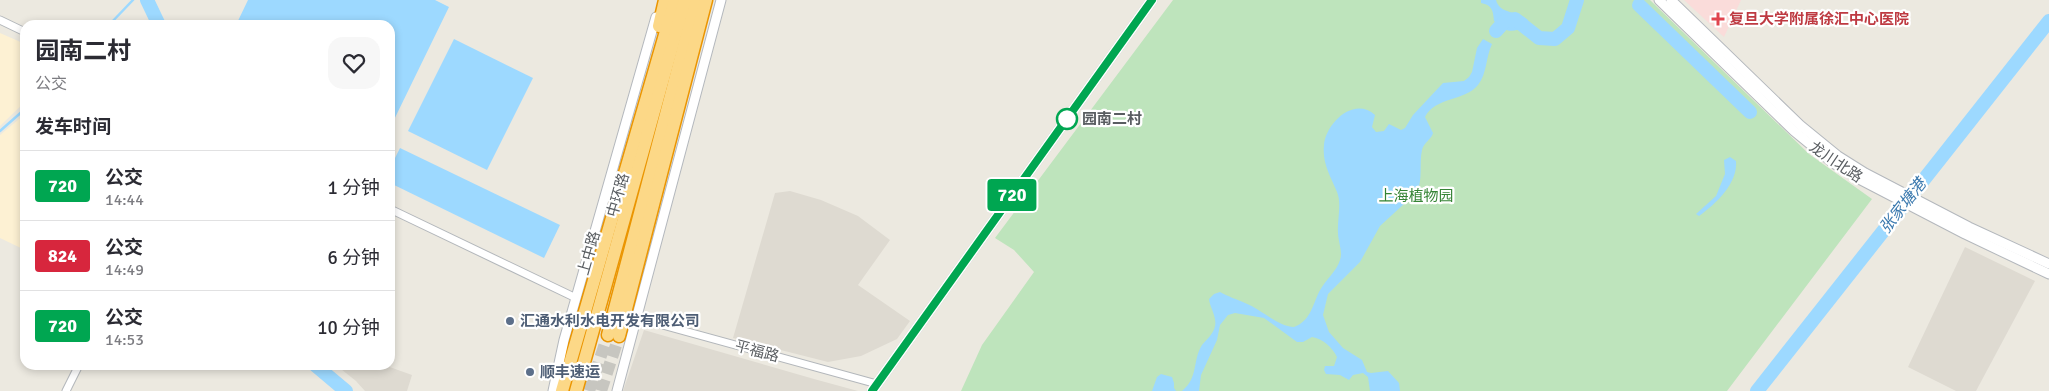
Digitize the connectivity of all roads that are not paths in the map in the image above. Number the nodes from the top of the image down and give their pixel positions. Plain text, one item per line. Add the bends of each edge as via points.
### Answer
1 (660, 0) edge
2 (665, 0) edge
3 (675, 0) edge
4 (686, 0) edge
5 (696, 0) edge
6 (706, 0) edge
7 (713, 0) edge
8 (722, 0) edge
9 (1152, 0) edge
10 (1659, 0) edge
11 (1671, 0) edge
12 (0, 20) edge
13 (698, 29) junction
14 (20, 30) edge
15 (1890, 191) junction
16 (618, 198) junction
17 (1916, 204) junction
18 (395, 210) edge
19 (2049, 264) edge
20 (2049, 274) edge
21 (576, 298) junction
22 (637, 318) junction
23 (76, 370) edge
24 (875, 387) edge
25 (66, 391) edge
26 (553, 391) edge
27 (562, 391) edge
28 (576, 391) edge
29 (617, 391) edge

1 - 21 street, 上中路
2 - 16 highway
3 - 16 highway, 中环路
4 - 28 highway, 中环路
5 - 13 highway, 中环路 via 613,336
6 - 13 highway, 中环路
7 - 13 highway
8 - 22 street
9 - 24 street
10 - 15 street, 龙川北路 via 1806,142 1847,171
11 - 15 street, 龙川北路 via 1811,135
12 - 14 street
15 - 17 street, 龙川北路
16 - 27 highway, 中环路
17 - 19 street, 龙川北路
17 - 20 street, 龙川北路 via 1987,245
18 - 21 street
21 - 26 street, 上中路
22 - 24 street, 平福路
22 - 29 street
23 - 25 street

